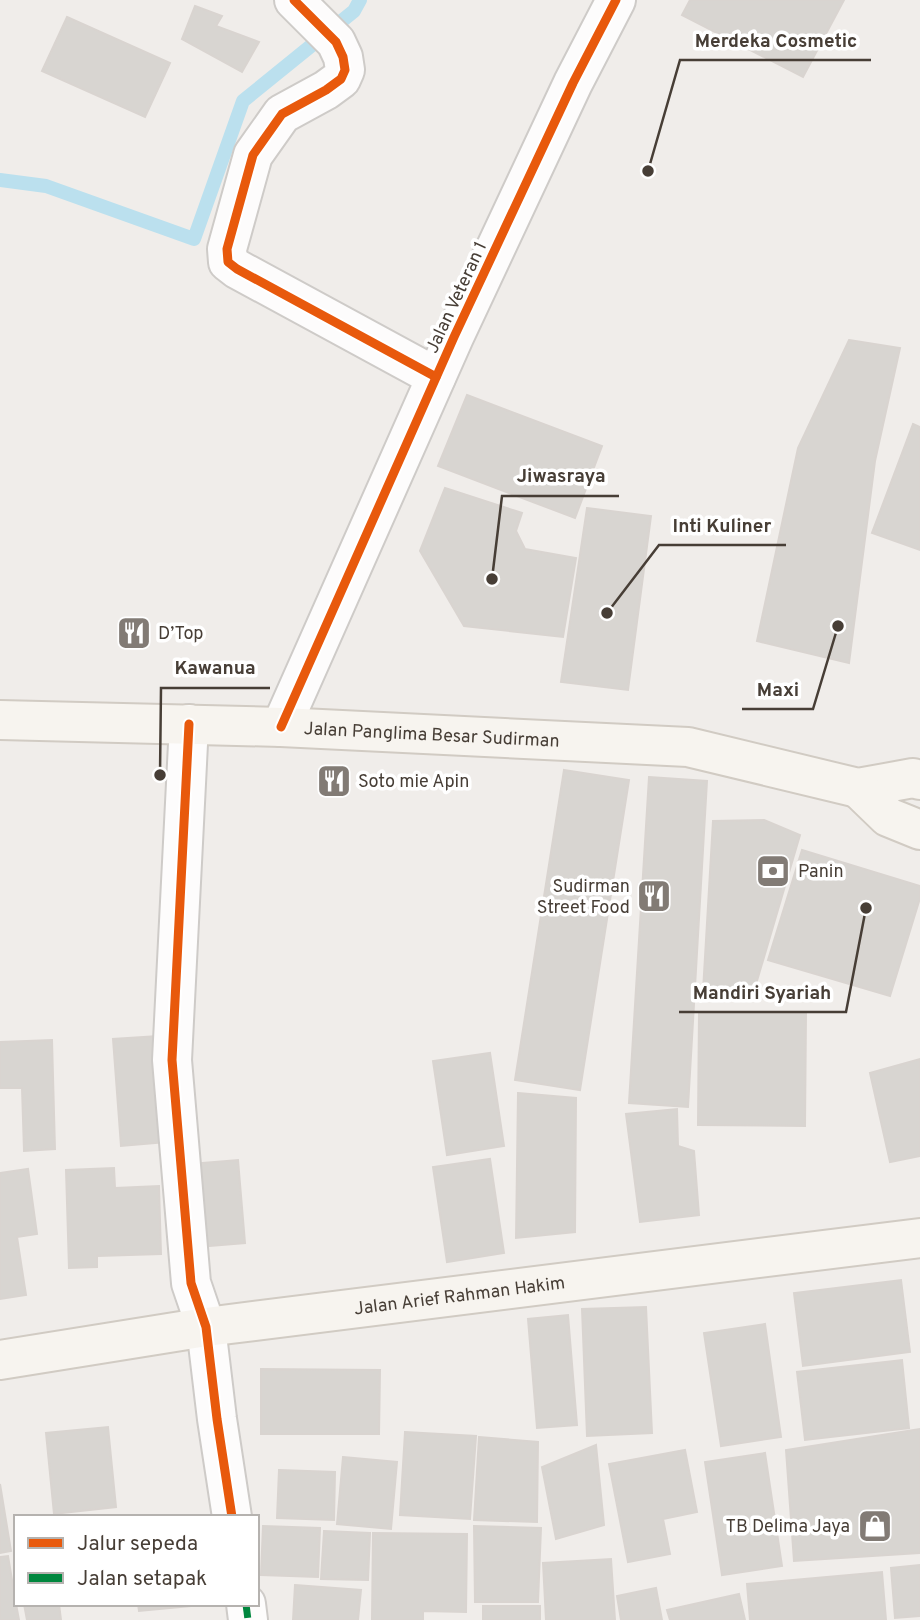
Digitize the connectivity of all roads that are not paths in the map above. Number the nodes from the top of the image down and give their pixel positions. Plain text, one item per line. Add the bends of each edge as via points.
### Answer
1 (294, 0) edge
2 (616, 0) edge
3 (436, 377) junction
4 (0, 720) edge
5 (189, 724) junction
6 (281, 727) junction
7 (920, 780) edge
8 (858, 788) junction
9 (920, 830) edge
10 (920, 1238) edge
11 (206, 1327) junction
12 (0, 1360) edge
13 (232, 1515) edge

1 - 3 street via 336,42 345,70 326,90 282,114 253,155 227,249 228,262
2 - 3 street, Jalan Veteran 1
3 - 6 street, Jalan Veteran 1
4 - 5 main road, Jalan Panglima Besar Sudirman
5 - 6 main road, Jalan Panglima Besar Sudirman
5 - 11 street via 172,1060 191,1283
6 - 8 main road, Jalan Panglima Besar Sudirman via 688,747
7 - 8 main road, Jalan Panglima Besar Sudirman
8 - 9 main road via 888,817
10 - 11 main road, Jalan Arief Rahman Hakim
11 - 12 main road, Jalan Arief Rahman Hakim
11 - 13 street

